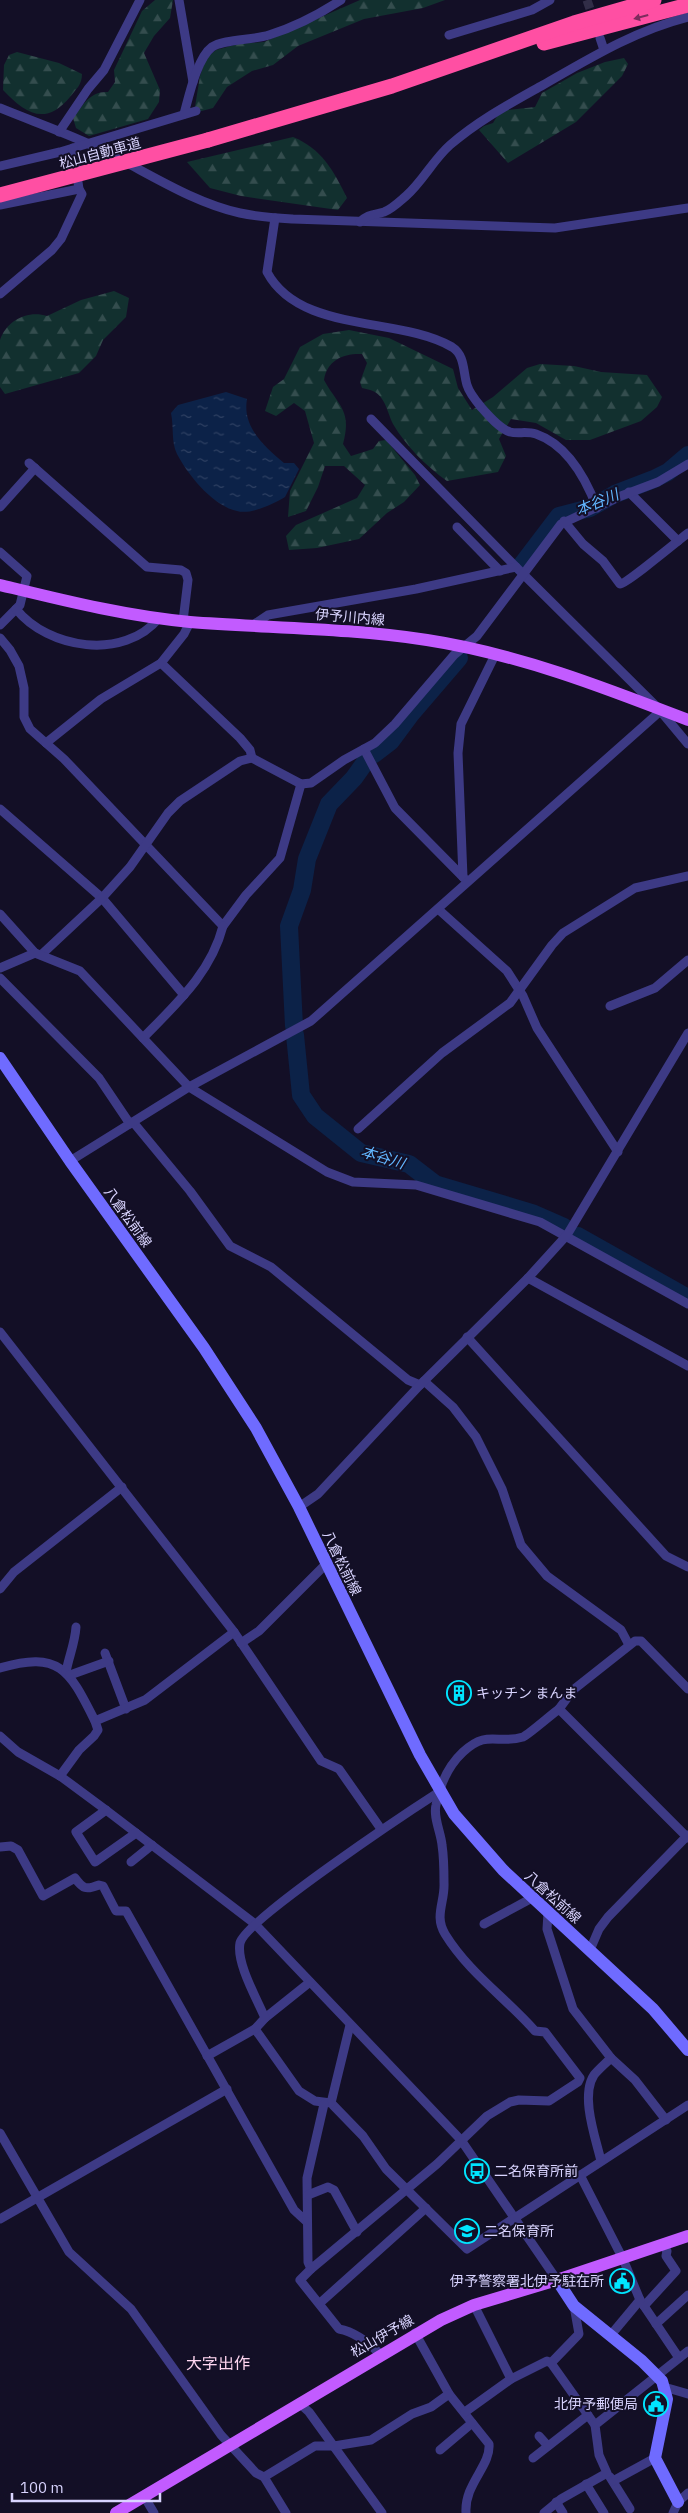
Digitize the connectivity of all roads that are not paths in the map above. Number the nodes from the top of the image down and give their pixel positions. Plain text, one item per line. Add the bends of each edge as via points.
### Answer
1 (140, 0) edge
2 (179, 0) edge
3 (342, 0) edge
4 (550, 0) edge
5 (654, 0) edge
6 (688, 5) edge
7 (688, 17) edge
8 (449, 35) dead end
9 (600, 38) dead end
10 (604, 50) junction
11 (193, 82) junction
12 (392, 86) junction
13 (0, 108) edge
14 (196, 111) dead end
15 (184, 114) junction
16 (59, 132) junction
17 (86, 143) junction
18 (73, 148) junction
19 (0, 166) edge
20 (79, 189) junction
21 (0, 194) edge
22 (0, 205) edge
23 (688, 208) edge
24 (275, 218) junction
25 (360, 222) junction
26 (0, 294) edge
27 (371, 419) dead end
28 (688, 464) edge
29 (630, 492) junction
30 (0, 507) edge
31 (597, 508) junction
32 (564, 521) junction
33 (456, 527) dead end
34 (688, 533) edge
35 (678, 541) junction
36 (0, 552) edge
37 (519, 570) junction
38 (500, 571) junction
39 (0, 585) edge
40 (24, 590) junction
41 (16, 609) junction
42 (159, 618) junction
43 (186, 621) junction
44 (0, 625) edge
45 (253, 625) junction
46 (0, 638) edge
47 (464, 648) junction
48 (494, 655) junction
49 (161, 664) junction
50 (658, 708) junction
51 (688, 720) edge
52 (46, 743) junction
53 (688, 744) edge
54 (364, 749) junction
55 (252, 758) junction
56 (301, 784) junction
57 (0, 809) edge
58 (146, 845) junction
59 (688, 876) edge
60 (465, 880) junction
61 (102, 898) junction
62 (438, 909) junction
63 (0, 914) edge
64 (223, 926) junction
65 (38, 954) junction
66 (688, 960) edge
67 (0, 968) edge
68 (0, 978) edge
69 (519, 989) junction
70 (184, 995) junction
71 (610, 1006) dead end
72 (688, 1033) edge
73 (143, 1038) junction
74 (0, 1058) edge
75 (190, 1087) junction
76 (131, 1123) junction
77 (358, 1129) dead end
78 (618, 1152) junction
79 (70, 1161) junction
80 (567, 1236) junction
81 (528, 1278) junction
82 (688, 1304) edge
83 (0, 1332) edge
84 (467, 1337) junction
85 (688, 1366) edge
86 (422, 1383) junction
87 (122, 1487) junction
88 (299, 1507) junction
89 (326, 1564) junction
90 (688, 1567) edge
91 (0, 1589) edge
92 (76, 1627) dead end
93 (234, 1632) junction
94 (241, 1643) junction
95 (629, 1645) junction
96 (0, 1668) edge
97 (68, 1674) junction
98 (688, 1689) edge
99 (126, 1709) junction
100 (559, 1709) junction
101 (96, 1721) junction
102 (0, 1736) edge
103 (60, 1776) junction
104 (439, 1792) junction
105 (106, 1810) junction
106 (381, 1829) junction
107 (136, 1833) junction
108 (688, 1836) edge
109 (152, 1845) junction
110 (0, 1847) edge
111 (131, 1862) dead end
112 (532, 1898) junction
113 (548, 1913) junction
114 (255, 1924) junction
115 (484, 1924) dead end
116 (590, 1950) junction
117 (310, 1982) junction
118 (265, 2018) junction
119 (350, 2025) junction
120 (255, 2029) junction
121 (688, 2050) edge
122 (207, 2056) junction
123 (611, 2058) junction
124 (594, 2076) junction
125 (580, 2078) junction
126 (227, 2089) junction
127 (328, 2104) junction
128 (688, 2105) edge
129 (666, 2120) junction
130 (0, 2133) edge
131 (461, 2140) junction
132 (602, 2161) junction
133 (580, 2175) junction
134 (407, 2188) junction
135 (308, 2195) junction
136 (37, 2198) junction
137 (426, 2208) junction
138 (515, 2218) junction
139 (0, 2219) edge
140 (307, 2222) junction
141 (357, 2232) junction
142 (688, 2236) edge
143 (663, 2244) junction
144 (623, 2259) junction
145 (311, 2269) junction
146 (557, 2280) junction
147 (688, 2295) edge
148 (320, 2303) junction
149 (642, 2303) junction
150 (474, 2305) junction
151 (574, 2306) junction
152 (656, 2324) junction
153 (415, 2333) junction
154 (610, 2336) junction
155 (688, 2351) edge
156 (380, 2354) junction
157 (679, 2358) junction
158 (551, 2363) junction
159 (658, 2376) junction
160 (511, 2379) junction
161 (664, 2387) junction
162 (449, 2394) junction
163 (688, 2394) edge
164 (299, 2403) junction
165 (465, 2412) junction
166 (588, 2415) junction
167 (472, 2423) junction
168 (595, 2425) junction
169 (539, 2436) dead end
170 (230, 2445) junction
171 (334, 2446) junction
172 (548, 2446) junction
173 (440, 2450) dead end
174 (532, 2458) dead end
175 (655, 2458) junction
176 (608, 2473) junction
177 (264, 2477) junction
178 (613, 2481) junction
179 (586, 2484) junction
180 (688, 2493) edge
181 (144, 2496) junction
182 (556, 2502) junction
183 (676, 2508) edge
184 (630, 2509) dead end
185 (116, 2513) edge
186 (154, 2513) edge
187 (286, 2513) edge
188 (382, 2513) edge
189 (466, 2513) edge
190 (544, 2513) edge
191 (563, 2513) edge
192 (604, 2513) edge

1 - 16 street via 104,70
2 - 11 street
3 - 11 street via 313,18 284,30 211,47
4 - 8 street via 532,10
5 - 12 highway via 548,31
6 -> 12 highway
7 - 10 street via 661,24
9 - 10 street
10 - 25 street via 485,118 450,145 418,186 398,203 384,212 367,215
11 - 15 street
12 - 21 highway, 松山自動車道, bridge via 208,140
13 - 16 street
14 - 15 street
15 - 17 street
16 - 17 street
17 - 18 street
17 - 24 street via 162,182 223,208
18 - 19 street
18 - 20 street
20 - 22 street
20 - 26 street via 82,194 61,239
23 - 25 street via 555,228
24 - 25 street
24 - 31 street via 267,272 287,294 322,313 365,325 398,328 454,348 462,358 467,386 482,408 510,432 536,434 552,443 587,483
27 - 37 street
28 - 29 street via 658,482
29 - 31 street
29 - 35 street
30 - 43 street via 32,465 148,567 186,573
31 - 32 street
32 - 35 street via 620,584 627,582
32 - 37 street
33 - 38 street
34 - 35 street
36 - 40 street via 27,576
37 - 38 street
37 - 47 street via 498,610
37 - 50 street
38 - 45 street via 268,615
39 - 40 main road, 伊予川内線
40 - 41 street
40 - 42 main road, 伊予川内線
41 - 42 street via 48,636 91,644 124,642 151,627
41 - 44 street
42 - 43 main road, 伊予川内線
43 - 45 main road, 伊予川内線
43 - 49 street via 184,634
45 - 47 main road, 伊予川内線 via 398,636
46 - 52 street via 19,666 26,723
47 - 48 main road, 伊予川内線
47 - 54 street via 454,655 385,735
48 - 50 main road, 伊予川内線 via 562,673
48 - 60 street via 461,724 458,753
49 - 52 street via 101,699
49 - 55 street via 240,738
50 - 51 main road, 伊予川内線
50 - 53 street
50 - 60 street via 656,715
52 - 58 street
54 - 56 street via 311,784
54 - 60 street via 395,808
55 - 56 street
55 - 58 street via 240,761 180,801
56 - 64 street via 280,858
57 - 61 street
58 - 61 street
58 - 64 street
59 - 69 street via 635,888 563,933
60 - 62 street
61 - 65 street
61 - 70 street
62 - 69 street via 507,971
62 - 75 street via 311,1021
63 - 65 street
64 - 70 street via 212,958
65 - 67 street
65 - 73 street via 80,971
66 - 71 street via 655,988
68 - 76 street via 98,1078
69 - 77 street via 510,1003 442,1053
69 - 78 street via 537,1028
70 - 73 street
72 - 78 street
73 - 75 street
74 - 79 main road, 八倉松前線
75 - 76 street
75 - 80 street via 339,1178 353,1182 416,1186 518,1215
76 - 79 street
76 - 86 street via 190,1191 230,1246 272,1267 408,1380
78 - 80 street
79 - 88 main road, 八倉松前線 via 230,1387
80 - 81 street
80 - 82 street
81 - 84 street
81 - 85 street
83 - 87 street
84 - 86 street
84 - 90 street via 666,1556
86 - 88 street via 318,1494
86 - 95 street via 453,1407 476,1437 502,1489 521,1545 547,1576 621,1630
87 - 91 street via 14,1572
87 - 93 street
88 - 89 main road, 八倉松前線
89 - 94 street via 259,1631
89 - 104 main road, 八倉松前線
92 - 97 street via 75,1645 69,1653
93 - 94 street
93 - 99 street via 145,1700
94 - 106 street via 321,1761 339,1769
95 - 98 street via 641,1641
95 - 100 street via 573,1690
96 - 97 street via 30,1661 52,1664
97 - 99 street via 107,1657
97 - 101 street
99 - 101 street
100 - 104 street via 526,1736 484,1738 476,1742 451,1765
100 - 108 street
101 - 103 street via 98,1730
102 - 103 street via 18,1752
103 - 105 street
104 - 106 street
104 - 112 main road, 八倉松前線 via 470,1835
104 - 125 street via 435,1807 442,1846 445,1892 439,1911 444,1933 464,1961 535,2031 545,2032
105 - 107 street
105 - 107 street via 76,1832 95,1862
106 - 114 street
107 - 109 street
108 - 116 street via 608,1916
109 - 111 street
109 - 114 street
110 - 122 street via 11,1846 18,1850 44,1896 75,1878 83,1888 103,1886 116,1911 126,1911
112 - 113 main road, 八倉松前線
112 - 115 street
113 - 116 main road, 八倉松前線
113 - 123 street via 547,1929 573,2010
114 - 117 street
114 - 118 street via 240,1942 242,1959
116 - 121 main road, 八倉松前線 via 653,2009
117 - 118 street
117 - 119 street
118 - 120 street
119 - 127 street
119 - 131 street
120 - 122 street
120 - 127 street via 299,2091
122 - 126 street
123 - 124 street
123 - 129 street via 635,2080
124 - 125 street
124 - 132 street via 589,2105
125 - 131 street via 549,2101 510,2102 486,2116
126 - 136 street
126 - 140 street via 294,2210
127 - 134 street via 363,2136 386,2169
127 - 135 street via 307,2178
128 - 129 street
129 - 132 street
130 - 136 street
131 - 134 street via 438,2164
131 - 138 street
132 - 133 street
133 - 138 street
133 - 144 street
134 - 137 street
134 - 141 street
135 - 140 street
135 - 141 street via 328,2187 334,2190
136 - 139 street
136 - 170 street via 69,2252 131,2309
137 - 138 street via 466,2249
137 - 148 street
138 - 146 street
140 - 145 street
141 - 145 street
142 - 143 main road, 松山伊予線
143 - 144 main road, 松山伊予線
143 - 149 street via 666,2256 676,2271
144 - 146 main road, 松山伊予線
144 - 149 street
145 - 148 street via 300,2280
146 - 150 main road, 松山伊予線
146 - 151 main road
147 - 152 street
148 - 156 street via 339,2329 368,2342
149 - 152 street
149 - 154 street
150 - 153 main road, 松山伊予線
150 - 160 street
151 - 154 main road
151 - 158 street via 579,2334
152 - 157 street
153 - 156 main road, 松山伊予線
153 - 162 street
154 - 159 main road
155 - 157 street
156 - 164 main road, 松山伊予線
157 - 159 street
158 - 160 street via 546,2361
158 - 166 street
159 - 161 main road
159 - 168 street
160 - 165 street
161 - 163 street
161 - 175 main road via 667,2399
162 - 165 street
162 - 171 street via 371,2440
164 - 170 main road, 松山伊予線
164 - 171 street
165 - 167 street
166 - 168 street
166 - 172 street
167 - 173 street
167 - 189 street via 489,2444 489,2450 467,2493
168 - 176 street via 599,2455
169 - 172 street
170 - 177 street via 256,2473
170 - 181 main road, 松山伊予線
171 - 177 street via 315,2446
171 - 188 street
172 - 174 street
175 - 178 street
175 - 183 main road
176 - 178 street
176 - 179 street
177 - 187 street
178 - 184 street
179 - 182 street
179 - 192 street
180 - 183 street
181 - 185 main road, 松山伊予線
181 - 186 street
182 - 190 street
182 - 191 street

